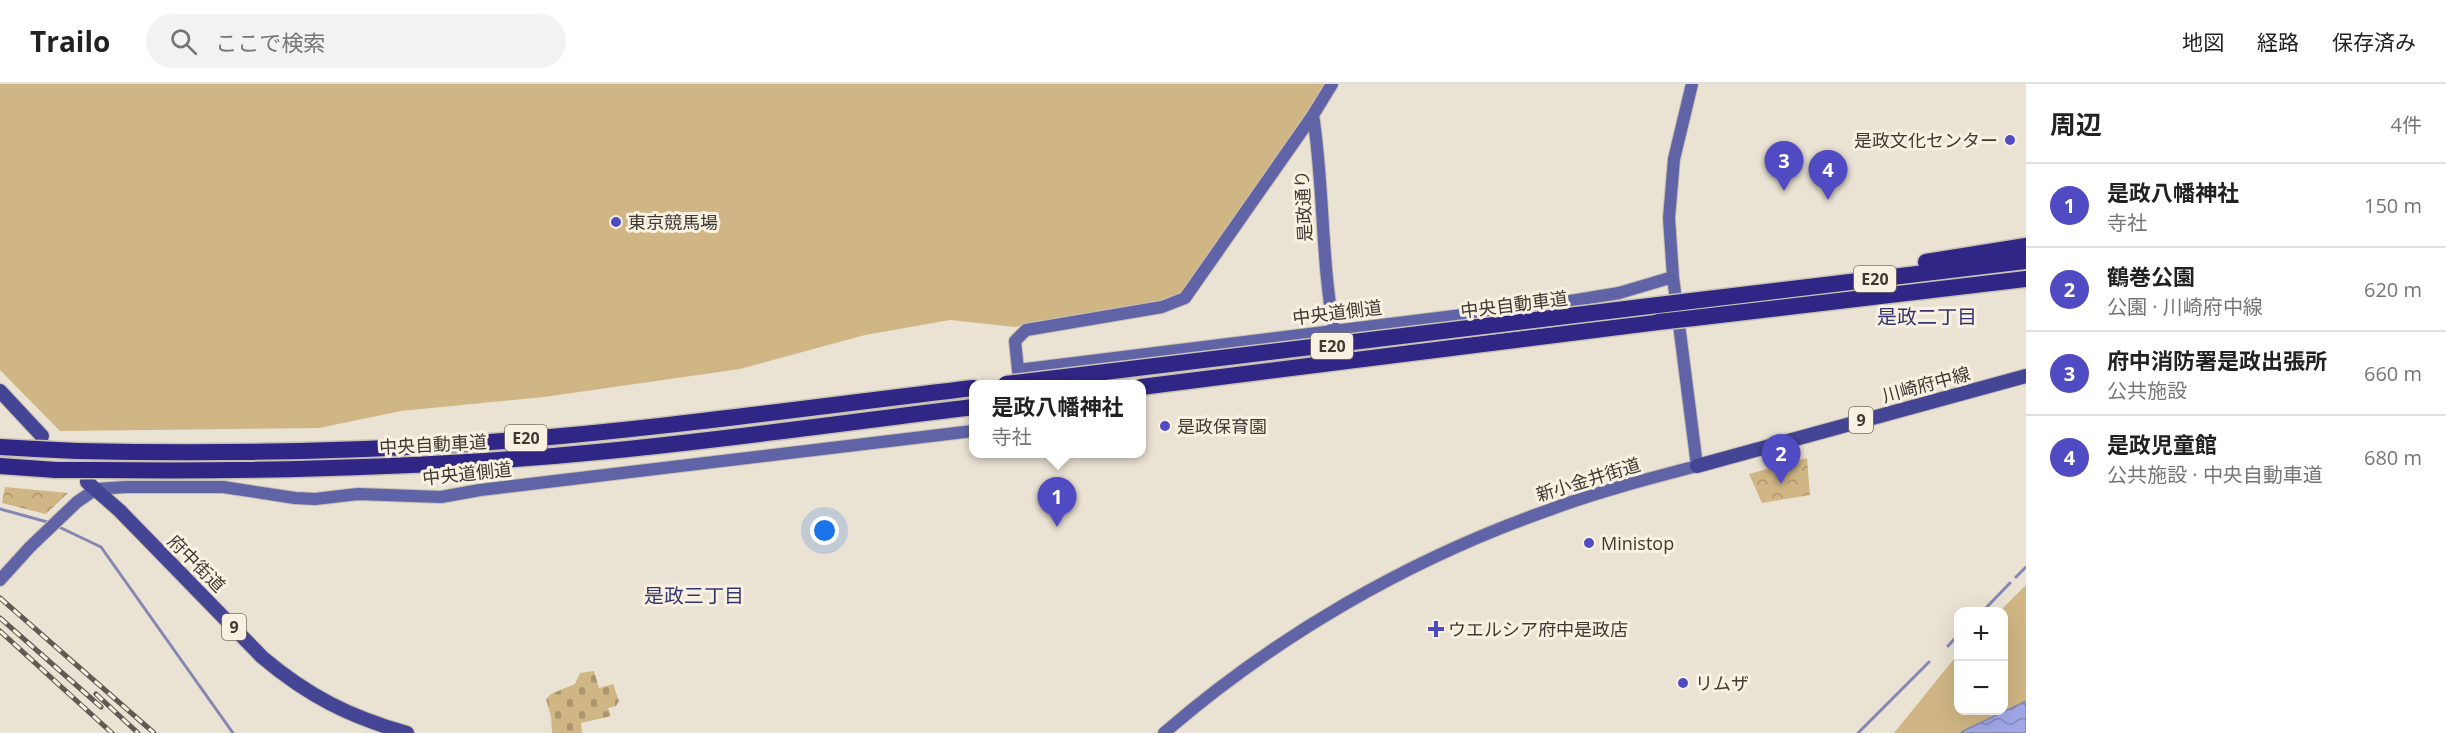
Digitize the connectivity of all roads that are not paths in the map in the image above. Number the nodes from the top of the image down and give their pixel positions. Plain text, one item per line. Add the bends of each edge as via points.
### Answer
1 (1332, 84) edge
2 (1692, 84) edge
3 (1313, 115) junction
4 (2026, 246) edge
5 (2026, 261) edge
6 (1673, 277) junction
7 (2026, 279) edge
8 (2026, 291) edge
9 (1725, 297) junction
10 (1734, 314) junction
11 (1334, 330) junction
12 (1018, 370) junction
13 (2026, 376) edge
14 (1019, 380) edge
15 (1039, 380) edge
16 (1146, 386) edge
17 (969, 388) edge
18 (0, 391) edge
19 (969, 407) edge
20 (969, 431) edge
21 (42, 436) dead end
22 (0, 447) edge
23 (0, 466) edge
24 (1697, 466) junction
25 (92, 486) junction
26 (0, 580) edge
27 (407, 733) edge
28 (1164, 733) edge

1 - 3 street
2 - 6 street via 1674,159 1669,218
3 - 11 street, 是政通り
3 - 12 street via 1185,298 1162,307 1026,330 1015,341
4 - 9 highway
5 - 9 highway, 中央自動車道 / E20
6 - 11 street, 中央道側道 via 1619,293 1571,301
6 - 24 street
7 - 10 highway, 中央自動車道 / E20
8 - 10 highway
9 - 15 highway, 中央自動車道 / E20, bridge
10 - 16 highway, 中央自動車道 / E20, bridge
11 - 12 street, 中央道側道
12 - 14 street
13 - 24 main road, 川崎府中線 / 9
17 - 22 highway, 中央自動車道 / E20, bridge via 605,432 383,448 162,453
18 - 21 main road
19 - 23 highway, 中央自動車道 / E20, bridge via 607,451 395,466 185,471
20 - 25 street, 中央道側道 via 441,497 358,494 301,498 222,487
24 - 28 street, 新小金井街道 via 1550,509 1431,559 1327,615 1256,661
25 - 26 street
25 - 27 main road, 府中街道 / 9 via 286,677 341,711

